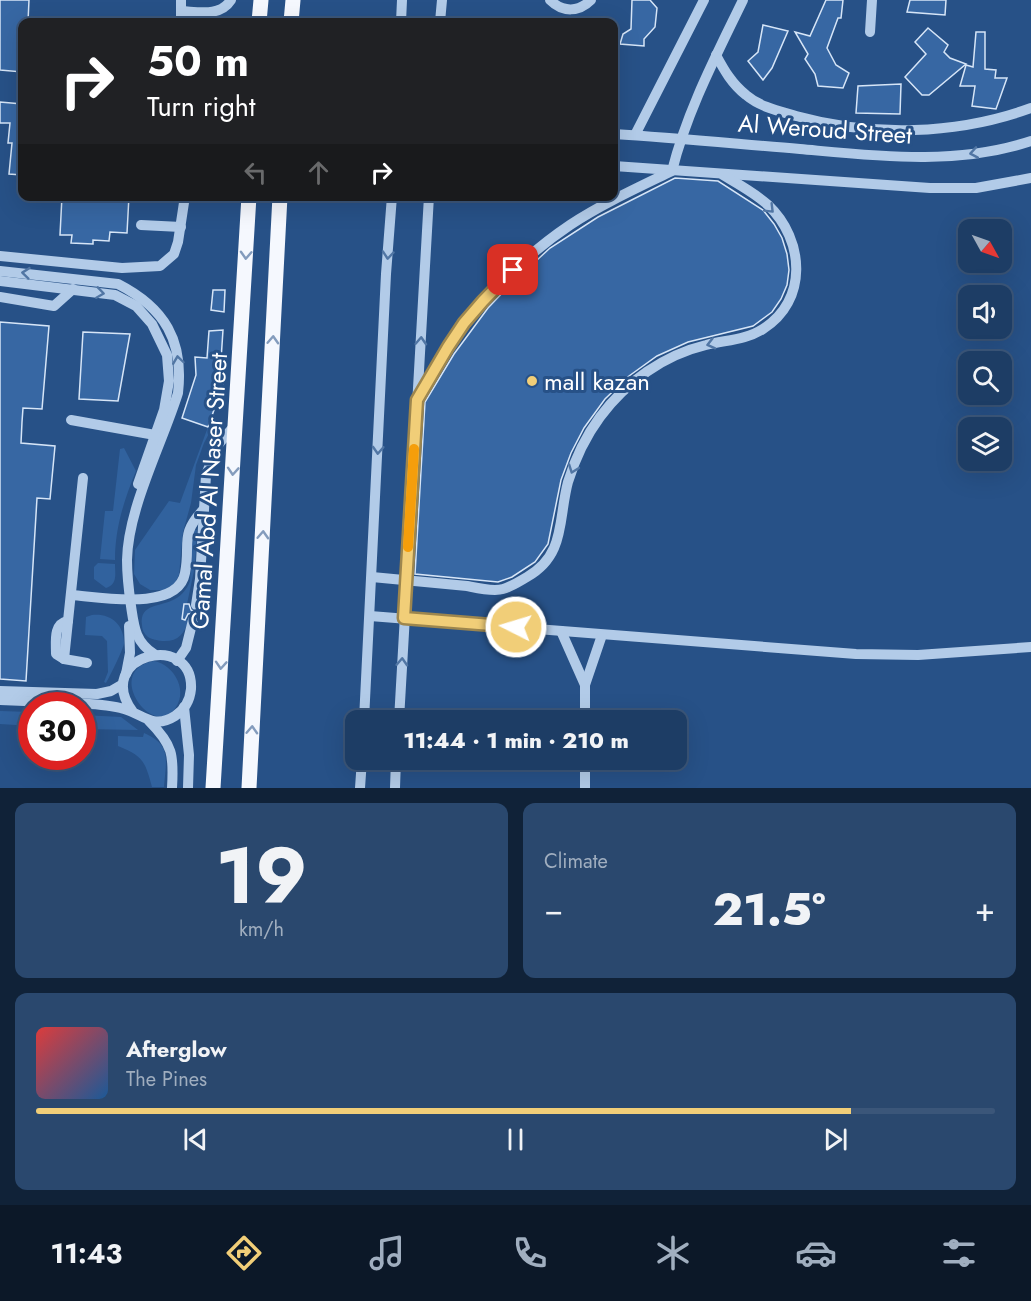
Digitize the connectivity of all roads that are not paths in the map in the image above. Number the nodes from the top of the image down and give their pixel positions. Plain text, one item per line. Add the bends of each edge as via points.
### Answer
1 (231, 0) edge
2 (261, 0) edge
3 (292, 0) edge
4 (402, 0) edge
5 (442, 0) edge
6 (550, 0) edge
7 (591, 0) edge
8 (704, 0) edge
9 (743, 0) edge
10 (872, 0) edge
11 (181, 11) edge
12 (259, 18) edge
13 (291, 18) edge
14 (401, 18) edge
15 (440, 18) edge
16 (870, 32) dead end
17 (716, 55) junction
18 (1031, 108) edge
19 (618, 134) edge
20 (635, 135) junction
21 (680, 139) junction
22 (1031, 141) edge
23 (618, 166) edge
24 (672, 171) junction
25 (723, 174) junction
26 (1031, 178) edge
27 (618, 199) edge
28 (183, 201) edge
29 (249, 201) edge
30 (280, 201) edge
31 (392, 201) edge
32 (429, 201) edge
33 (615, 201) edge
34 (141, 225) dead end
35 (180, 227) junction
36 (0, 256) edge
37 (0, 271) edge
38 (0, 281) edge
39 (73, 289) junction
40 (0, 297) edge
41 (417, 400) junction
42 (71, 420) dead end
43 (236, 424) junction
44 (155, 435) junction
45 (83, 478) dead end
46 (204, 509) junction
47 (372, 577) junction
48 (406, 580) junction
49 (72, 595) junction
50 (128, 599) junction
51 (196, 605) dead end
52 (370, 616) junction
53 (404, 618) junction
54 (193, 620) dead end
55 (561, 631) junction
56 (602, 635) junction
57 (1031, 647) edge
58 (154, 654) junction
59 (177, 661) junction
60 (87, 663) dead end
61 (125, 679) junction
62 (585, 685) junction
63 (0, 691) edge
64 (0, 700) edge
65 (184, 707) junction
66 (365, 710) edge
67 (399, 710) edge
68 (585, 710) edge
69 (133, 712) junction
70 (149, 721) junction
71 (361, 770) edge
72 (396, 770) edge
73 (585, 770) edge
74 (171, 788) edge
75 (188, 788) edge
76 (213, 788) edge
77 (249, 788) edge
78 (360, 788) edge
79 (395, 788) edge
80 (585, 788) edge

1 - 11 street via 227,6 209,13
2 - 12 main road
3 - 13 main road
4 - 14 street
5 - 15 street
6 - 7 street via 569,10
8 - 20 street
9 - 17 street
10 - 16 street
17 - 18 street via 747,96 770,108 817,122 866,129 916,130 965,126
17 - 21 street
19 - 20 street, Al Weroud Street
20 - 21 street, Al Weroud Street
22 -> 21 street, Al Weroud Street via 954,157 892,157
21 - 24 street
23 - 24 street
24 - 25 street
24 - 27 street
25 - 26 street via 930,188 976,188
25 -> 48 street via 768,205 780,218 796,252 797,281 774,320 754,335 684,352 649,370 621,392 598,419 580,450 568,483 557,543 537,571 501,590
28 - 35 street
29 -> 43 main road, Gamal Abd Al Naser Street
77 -> 30 main road
31 -> 47 street
41 -> 32 street
33 - 41 street via 571,224 523,260 464,323
34 - 35 street
35 - 36 street via 174,254 160,266 122,268
50 -> 37 street via 127,561 132,526 178,393 180,374 172,336 151,305 118,284
38 - 39 street
39 - 40 street via 54,306
39 -> 44 street via 126,299 158,333 167,355 170,381
41 - 48 street
42 - 44 street
43 - 46 street via 217,446 209,465
43 -> 76 main road, Gamal Abd Al Naser Street
44 - 50 street via 125,530 121,561
45 - 49 street
46 - 50 street via 188,529 185,573 178,587 166,596
46 - 51 street
47 - 48 street
47 - 52 street
48 - 53 street
49 - 50 street
49 - 60 street via 68,621 57,627 56,654
50 - 58 street via 137,637
50 - 61 street via 130,643
52 - 53 street
52 - 66 street
53 - 55 street
67 -> 53 street
54 - 59 street via 186,648
55 - 56 street
55 - 62 street
56 - 57 street via 856,654 918,655
56 - 62 street
58 - 59 street
58 - 61 street via 133,664
59 - 65 street via 185,668 191,688
61 - 63 street via 111,691 97,694
61 - 69 street via 126,703
62 - 68 street
64 - 69 street via 99,705
65 - 70 street via 169,719
65 - 75 street via 189,747
69 - 70 street
70 - 74 street via 170,748
71 - 78 street
72 - 79 street
73 - 80 street

